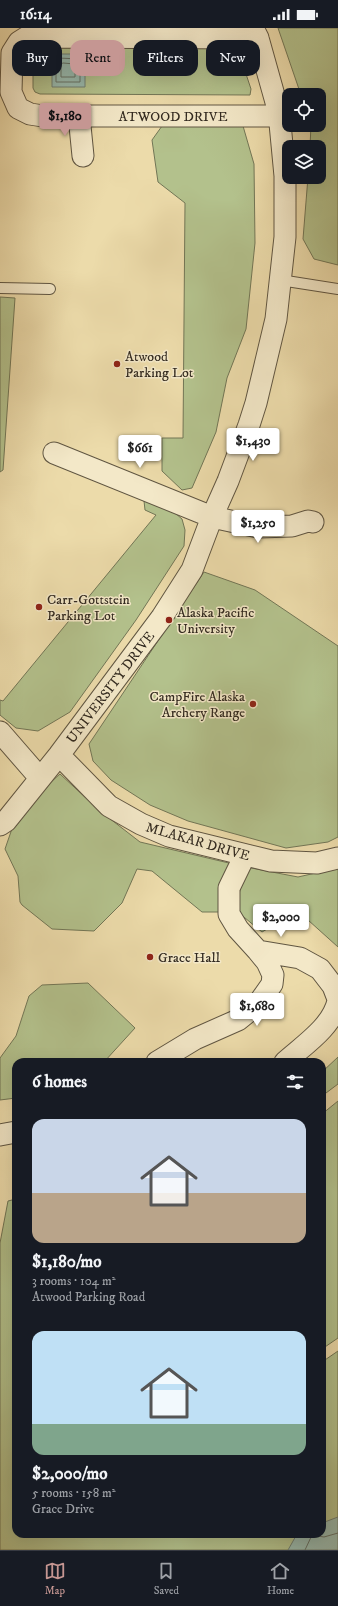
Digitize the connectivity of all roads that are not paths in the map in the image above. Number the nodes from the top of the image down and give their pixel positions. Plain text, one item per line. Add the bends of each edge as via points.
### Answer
1 (255, 33) edge
2 (79, 116) junction
3 (279, 116) junction
4 (83, 156) dead end
5 (280, 280) junction
6 (0, 288) edge
7 (50, 289) dead end
8 (338, 289) edge
9 (54, 453) dead end
10 (212, 517) junction
11 (313, 522) dead end
12 (0, 732) edge
13 (59, 755) junction
14 (40, 778) junction
15 (0, 825) edge
16 (245, 856) junction
17 (338, 858) edge
18 (258, 951) junction
19 (338, 1000) edge
20 (164, 1058) edge
21 (289, 1058) edge
22 (12, 1133) edge
23 (0, 1135) edge

1 - 2 street, ATWOOD DRIVE via 40,36 27,37 19,42 12,53 11,92 18,108 36,115
1 - 3 street, UNIVERSITY DRIVE
2 - 3 street, ATWOOD DRIVE
2 - 4 street
3 - 5 street, UNIVERSITY DRIVE via 285,176 285,237
5 - 8 lane
5 - 10 street, UNIVERSITY DRIVE via 276,319 256,403 228,482
6 - 7 lane
9 - 10 street
10 - 11 street via 258,527 292,526
10 - 13 street, UNIVERSITY DRIVE via 192,570 162,617
12 - 14 street
13 - 14 street, UNIVERSITY DRIVE
13 - 16 street, MLAKAR DRIVE via 109,806 141,824 169,836
14 - 15 street, UNIVERSITY DRIVE
16 - 17 street, MLAKAR DRIVE via 271,862 317,863
16 - 18 street via 230,888 229,914 238,929
18 - 19 street via 300,958 320,969 333,986
18 - 20 street via 273,975 272,984 258,1004 238,1020 195,1039
19 - 21 street via 332,1017
22 - 23 street

